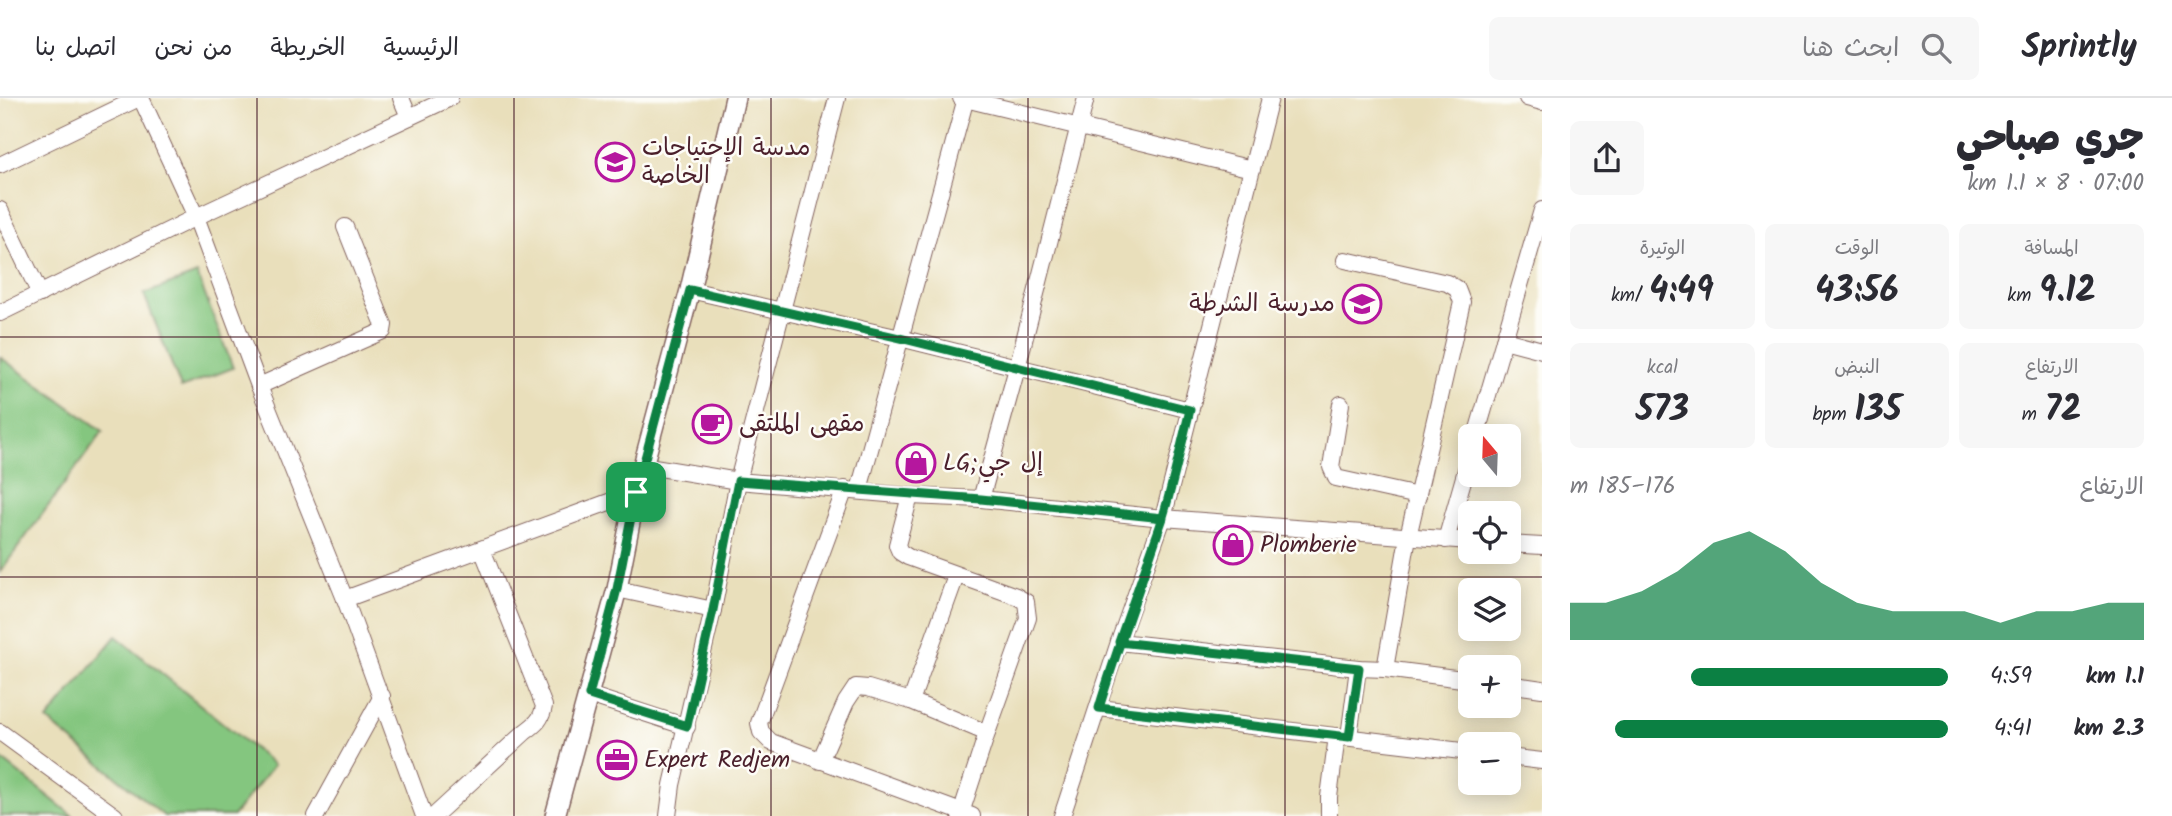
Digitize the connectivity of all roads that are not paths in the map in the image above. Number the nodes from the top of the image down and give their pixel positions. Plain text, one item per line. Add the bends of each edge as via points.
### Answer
1 (140, 98) edge
2 (401, 98) edge
3 (450, 98) edge
4 (735, 98) edge
5 (836, 98) edge
6 (964, 98) edge
7 (1086, 98) edge
8 (1270, 98) edge
9 (1527, 98) edge
10 (1542, 102) edge
11 (409, 117) junction
12 (1078, 128) junction
13 (0, 164) edge
14 (1252, 169) junction
15 (0, 210) edge
16 (1542, 210) edge
17 (196, 217) junction
18 (345, 227) dead end
19 (1345, 260) dead end
20 (690, 290) junction
21 (40, 294) junction
22 (782, 310) junction
23 (0, 313) edge
24 (900, 338) junction
25 (1504, 340) junction
26 (1542, 350) edge
27 (1017, 368) junction
28 (259, 386) junction
29 (1341, 404) dead end
30 (1190, 410) junction
31 (1480, 424) edge
32 (642, 465) junction
33 (738, 481) junction
34 (1461, 487) edge
35 (852, 489) junction
36 (636, 492) junction
37 (911, 495) junction
38 (1418, 496) junction
39 (981, 499) junction
40 (1163, 518) junction
41 (1408, 537) junction
42 (1446, 540) junction
43 (1458, 540) edge
44 (1521, 545) edge
45 (1542, 546) edge
46 (482, 549) junction
47 (956, 576) junction
48 (617, 589) junction
49 (345, 598) junction
50 (713, 610) junction
51 (1119, 642) junction
52 (1359, 668) junction
53 (1385, 669) junction
54 (1458, 678) edge
55 (1521, 686) edge
56 (1542, 689) edge
57 (589, 695) junction
58 (382, 696) junction
59 (911, 701) junction
60 (1099, 708) junction
61 (687, 726) junction
62 (0, 732) edge
63 (987, 733) junction
64 (1343, 736) junction
65 (1458, 750) edge
66 (1521, 759) edge
67 (820, 761) junction
68 (1542, 761) edge
69 (965, 815) edge
70 (115, 816) edge
71 (316, 816) edge
72 (424, 816) edge
73 (434, 816) edge
74 (555, 816) edge
75 (668, 816) edge
76 (1062, 816) edge
77 (1329, 816) edge

1 - 13 street
1 - 17 street
2 - 11 street
3 - 11 street
4 - 20 main road
5 - 22 street
6 - 12 street
6 - 24 street
7 - 12 street
8 - 14 street
9 - 10 street
11 - 17 street
12 - 14 street
12 - 27 street
14 - 30 street
15 - 21 street
16 - 25 street
17 - 21 street
17 - 28 street
18 - 28 street via 383,331
19 - 38 street via 1447,283 1457,289 1462,302
20 - 22 street
20 - 32 main road
21 - 23 street
22 - 24 street
22 - 33 street
24 - 27 street
24 - 35 street
25 - 26 street
25 - 31 street
27 - 30 street
27 - 39 street
28 - 49 street
29 - 38 street via 1331,467 1336,478
30 - 40 street
32 - 33 street
32 - 36 main road
33 - 35 street
33 - 50 street
34 - 42 street
35 - 37 street
35 - 67 street via 760,723 761,732 771,742
36 - 46 street
36 - 48 main road
37 - 39 street
37 - 47 street via 897,545 900,552
38 - 41 street
39 - 40 street
40 - 41 street
40 - 51 street
41 - 42 street
41 - 53 street
42 - 43 street
44 - 45 street
46 - 49 street
46 - 73 street via 544,706 543,715
47 - 59 street
47 - 63 street via 1016,596 1028,607
48 - 50 street
48 - 57 main road
49 - 58 street
50 - 61 street
51 - 52 street
51 - 60 street
52 - 53 street
52 - 64 street
53 - 54 street
55 - 56 street
57 - 61 street
57 - 74 main road
58 - 71 street
58 - 72 street
59 - 63 street
59 - 67 street via 856,687
60 - 64 street
60 - 76 street
61 - 75 street
62 - 70 street
63 - 69 street
64 - 65 street
64 - 77 street
66 - 68 street
67 - 69 street

